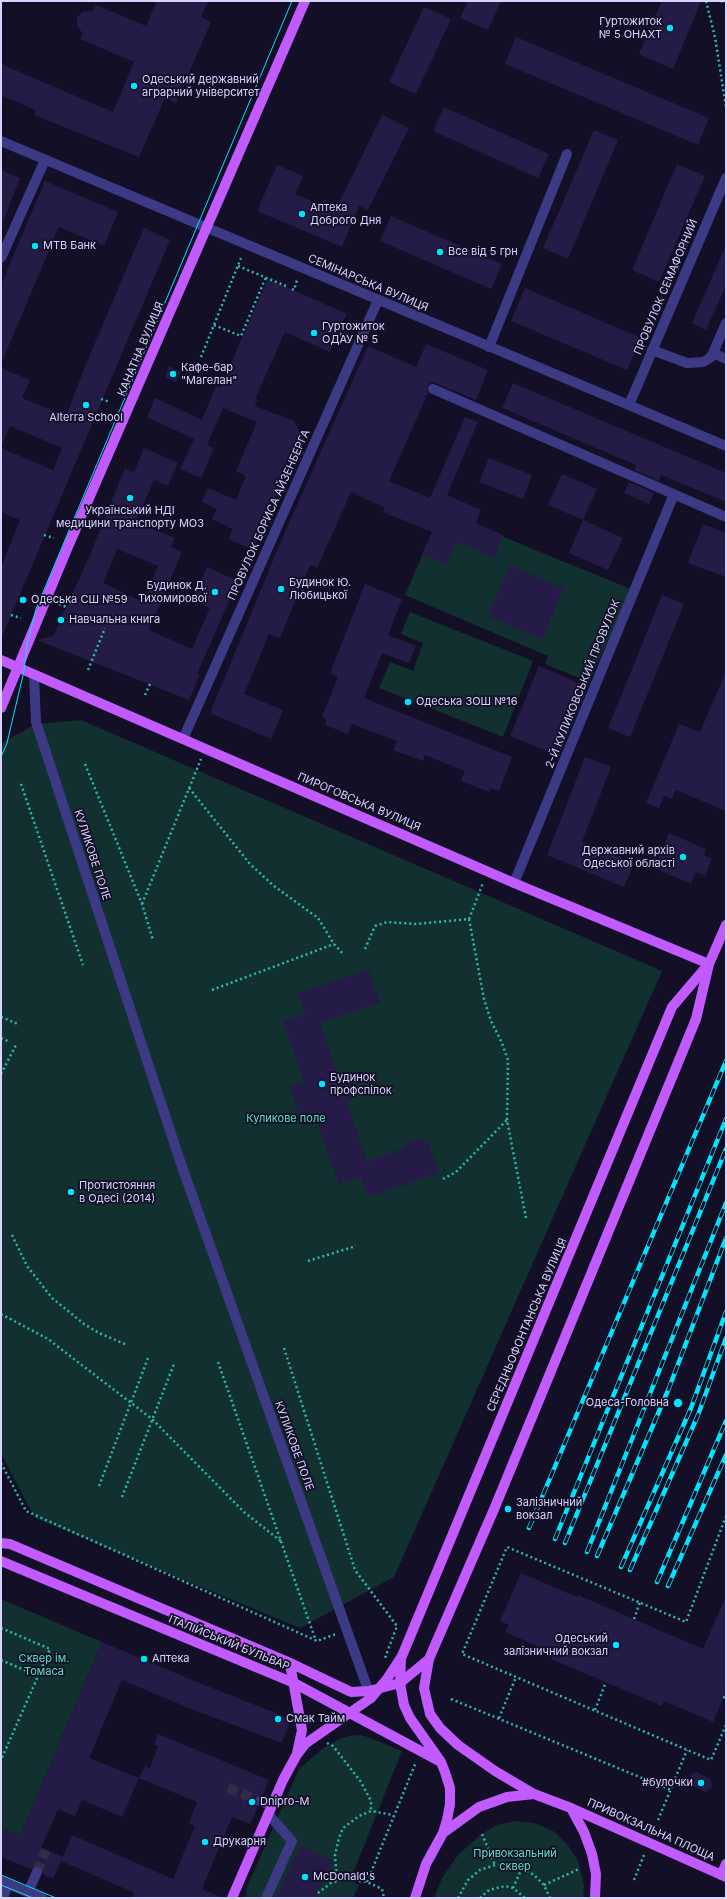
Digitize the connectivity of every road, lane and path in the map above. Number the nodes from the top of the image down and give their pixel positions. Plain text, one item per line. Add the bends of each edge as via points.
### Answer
1 (305, 1) edge
2 (706, 1) edge
3 (721, 1) edge
4 (726, 3) edge
5 (726, 107) edge
6 (1, 141) edge
7 (567, 154) dead end
8 (45, 160) junction
9 (726, 178) edge
10 (206, 228) junction
11 (1, 258) edge
12 (241, 258) dead end
13 (238, 266) junction
14 (266, 277) junction
15 (297, 280) dead end
16 (286, 286) dead end
17 (292, 289) dead end
18 (378, 300) junction
19 (726, 323) edge
20 (214, 325) junction
21 (489, 347) junction
22 (652, 350) junction
23 (713, 353) junction
24 (201, 357) dead end
25 (726, 360) edge
26 (433, 389) dead end
27 (101, 399) dead end
28 (110, 402) dead end
29 (629, 406) junction
30 (726, 446) edge
31 (674, 494) junction
32 (726, 517) edge
33 (44, 535) dead end
34 (54, 538) dead end
35 (59, 604) dead end
36 (66, 607) dead end
37 (11, 615) dead end
38 (21, 618) dead end
39 (105, 628) dead end
40 (1, 660) edge
41 (18, 667) junction
42 (88, 670) dead end
43 (34, 675) junction
44 (150, 684) dead end
45 (145, 695) dead end
46 (1, 708) edge
47 (183, 739) junction
48 (204, 749) junction
49 (85, 764) dead end
50 (21, 784) dead end
51 (189, 788) junction
52 (487, 871) junction
53 (514, 883) junction
54 (142, 904) junction
55 (469, 919) junction
56 (726, 925) edge
57 (153, 940) dead end
58 (334, 944) junction
59 (365, 949) dead end
60 (344, 955) dead end
61 (708, 964) junction
62 (83, 965) dead end
63 (212, 990) dead end
64 (1, 1018) edge
65 (18, 1024) dead end
66 (1, 1038) edge
67 (10, 1042) dead end
68 (16, 1045) dead end
69 (1, 1074) edge
70 (507, 1120) junction
71 (443, 1179) dead end
72 (526, 1218) dead end
73 (12, 1235) dead end
74 (356, 1246) dead end
75 (308, 1261) dead end
76 (1, 1314) edge
77 (127, 1345) dead end
78 (284, 1348) dead end
79 (148, 1358) dead end
80 (218, 1362) dead end
81 (174, 1364) dead end
82 (131, 1402) junction
83 (152, 1419) junction
84 (1, 1463) edge
85 (98, 1486) dead end
86 (122, 1497) dead end
87 (726, 1516) edge
88 (282, 1542) junction
89 (1, 1543) edge
90 (1, 1561) edge
91 (640, 1602) junction
92 (634, 1619) dead end
93 (1, 1628) edge
94 (347, 1630) junction
95 (317, 1641) junction
96 (402, 1656) junction
97 (385, 1658) dead end
98 (429, 1659) junction
99 (1, 1660) edge
100 (290, 1664) junction
101 (38, 1676) junction
102 (516, 1677) junction
103 (400, 1682) junction
104 (606, 1682) dead end
105 (294, 1683) junction
106 (379, 1689) junction
107 (370, 1694) junction
108 (450, 1699) dead end
109 (595, 1710) junction
110 (350, 1714) junction
111 (499, 1718) junction
112 (726, 1725) edge
113 (316, 1737) junction
114 (687, 1750) junction
115 (296, 1756) junction
116 (418, 1757) dead end
117 (1, 1760) edge
118 (441, 1762) junction
119 (671, 1790) junction
120 (534, 1794) junction
121 (260, 1801) tunnel mouth
122 (571, 1808) junction
123 (270, 1810) junction
124 (371, 1811) junction
125 (393, 1815) junction
126 (658, 1820) dead end
127 (443, 1833) junction
128 (482, 1834) dead end
129 (644, 1855) dead end
130 (726, 1864) edge
131 (495, 1865) junction
132 (522, 1868) junction
133 (580, 1869) dead end
134 (37, 1872) tunnel mouth
135 (724, 1876) edge
136 (634, 1880) dead end
137 (336, 1881) junction
138 (5, 1882) edge
139 (366, 1882) junction
140 (544, 1885) junction
141 (513, 1888) junction
142 (28, 1892) junction
143 (318, 1893) dead end
144 (3, 1898) edge
145 (42, 1898) edge
146 (232, 1898) edge
147 (266, 1898) edge
148 (384, 1898) edge
149 (415, 1898) edge
150 (458, 1898) edge
151 (480, 1898) edge
152 (525, 1898) edge
153 (550, 1898) edge
154 (595, 1898) edge

1 - 10 main road, КАНАТНА ВУЛИЦЯ
2 - 5 path
3 - 4 path
6 - 8 street, СЕМІНАРСЬКА ВУЛИЦЯ
7 - 21 street
8 - 10 street, СЕМІНАРСЬКА ВУЛИЦЯ
8 - 11 street
9 - 22 street, ПРОВУЛОК СЕМАФОРНИЙ
10 - 18 street, СЕМІНАРСЬКА ВУЛИЦЯ
10 - 41 main road, КАНАТНА ВУЛИЦЯ
12 - 13 path
13 - 14 path
13 - 20 path
14 - 16 path
14 - 20 path via 241,336
15 - 17 path via 294,290
18 - 21 street, СЕМІНАРСЬКА ВУЛИЦЯ
18 - 47 street, ПРОВУЛОК БОРИСА АЙЗЕНБЕРГА
19 - 23 street
20 - 24 path
21 - 29 street, СЕМІНАРСЬКА ВУЛИЦЯ
22 - 23 street via 694,364 710,358
22 - 29 street, ПРОВУЛОК СЕМАФОРНИЙ
23 - 25 street
26 - 31 street
27 - 28 path
29 - 30 street, СЕМІНАРСЬКА ВУЛИЦЯ
31 - 32 street
31 - 53 street, 2-Й КУЛИКОВСЬКИЙ ПРОВУЛОК
33 - 34 path
35 - 36 path
37 - 38 path
39 - 42 path
40 - 41 main road, ПИРОГОВСЬКА ВУЛИЦЯ
41 - 43 main road, ПИРОГОВСЬКА ВУЛИЦЯ
41 - 46 main road, КАНАТНА ВУЛИЦЯ
43 - 47 main road, ПИРОГОВСЬКА ВУЛИЦЯ
43 - 94 street, КУЛИКОВЕ ПОЛЕ via 36,722 177,1154
44 - 45 path
47 - 48 main road, ПИРОГОВСЬКА ВУЛИЦЯ
48 - 51 path
48 - 52 main road, ПИРОГОВСЬКА ВУЛИЦЯ
49 - 54 path
50 - 62 path
51 - 54 path
51 - 58 path via 250,864 274,886 318,918
52 - 53 main road, ПИРОГОВСЬКА ВУЛИЦЯ
52 - 55 path
53 - 61 main road, ПИРОГОВСЬКА ВУЛИЦЯ
54 - 57 path
55 - 59 path via 416,924 387,922 375,926
55 - 70 path via 484,999 508,1060
56 - 61 main road, СЕРЕДНЬОФОНТАНСЬКА ВУЛИЦЯ
58 - 60 path
58 - 63 path
61 - 96 main road, СЕРЕДНЬОФОНТАНСЬКА ВУЛИЦЯ via 672,1007
61 - 98 main road, СЕРЕДНЬОФОНТАНСЬКА ВУЛИЦЯ via 696,1019 498,1499
64 - 65 path
66 - 67 path
68 - 69 path
70 - 71 path via 456,1172
70 - 72 path
73 - 77 path via 27,1266 52,1298 84,1324
74 - 75 path
76 - 82 path via 48,1339
78 - 97 path via 355,1570 397,1626
79 - 82 path
80 - 88 path
81 - 83 path
82 - 83 path
82 - 85 path
83 - 86 path
83 - 88 path via 244,1512
84 - 95 path via 26,1511
87 - 91 path via 686,1622
88 - 95 path
89 - 100 main road, ІТАЛІЙСЬКИЙ БУЛЬВАР via 10,1544
90 - 105 main road, ІТАЛІЙСЬКИЙ БУЛЬВАР
91 - 92 path
91 - 102 path via 507,1547 462,1654
93 - 101 path via 50,1649
94 - 95 path
94 - 107 street, КУЛИКОВЕ ПОЛЕ
96 - 103 main road, ПРИВОКЗАЛЬНА ПЛОЩА
96 - 106 main road, СЕРЕДНЬОФОНТАНСЬКА ВУЛИЦЯ
98 - 103 main road
98 - 120 main road, ПРИВОКЗАЛЬНА ПЛОЩА via 424,1688 425,1699 430,1714 440,1728 458,1745
99 - 101 path
100 - 105 main road
100 - 107 main road, ІТАЛІЙСЬКИЙ БУЛЬВАР via 351,1692
101 - 117 path
102 - 109 path
102 - 111 path
103 - 106 main road
103 - 118 main road, ПРИВОКЗАЛЬНА ПЛОЩА via 404,1705 410,1718
104 - 109 path
105 - 110 main road, ІТАЛІЙСЬКИЙ БУЛЬВАР
105 - 115 main road via 302,1730
106 - 107 main road, СЕРЕДНЬОФОНТАНСЬКА ВУЛИЦЯ
107 - 110 main road, СЕРЕДНЬОФОНТАНСЬКА ВУЛИЦЯ
108 - 111 path
109 - 114 path
110 - 113 main road, СЕРЕДНЬОФОНТАНСЬКА ВУЛИЦЯ
110 - 118 main road, ІТАЛІЙСЬКИЙ БУЛЬВАР
111 - 119 path
112 - 114 path via 711,1760
113 - 115 main road, СЕРЕДНЬОФОНТАНСЬКА ВУЛИЦЯ via 305,1744
113 - 124 path via 333,1746 361,1782 371,1801
114 - 119 path
115 - 123 main road
116 - 125 path
118 - 127 main road, ПРИВОКЗАЛЬНА ПЛОЩА via 450,1788 450,1804
119 - 126 path
120 - 122 main road, ПРИВОКЗАЛЬНА ПЛОЩА
120 - 127 main road, ПРИВОКЗАЛЬНА ПЛОЩА via 507,1797 479,1807
121 - 123 street
122 - 135 main road, ПРИВОКЗАЛЬНА ПЛОЩА
122 - 154 main road, ПРИВОКЗАЛЬНА ПЛОЩА via 592,1854 596,1874
123 - 146 main road
123 - 147 street via 292,1841
124 - 125 path
124 - 137 path via 343,1828 335,1855
125 - 139 path
127 - 149 main road, ПРИВОКЗАЛЬНА ПЛОЩА via 426,1864
128 - 131 path
129 - 136 path
130 - 135 main road
131 - 132 path via 508,1864
131 - 150 path via 480,1870 468,1880
132 - 140 path
132 - 141 path
133 - 140 path
134 - 142 street
137 - 139 path via 344,1879
137 - 143 path
138 - 142 street
138 - 144 street
139 - 148 path via 382,1889
140 - 153 path
141 - 151 path via 496,1887
141 - 152 path
142 - 145 street

